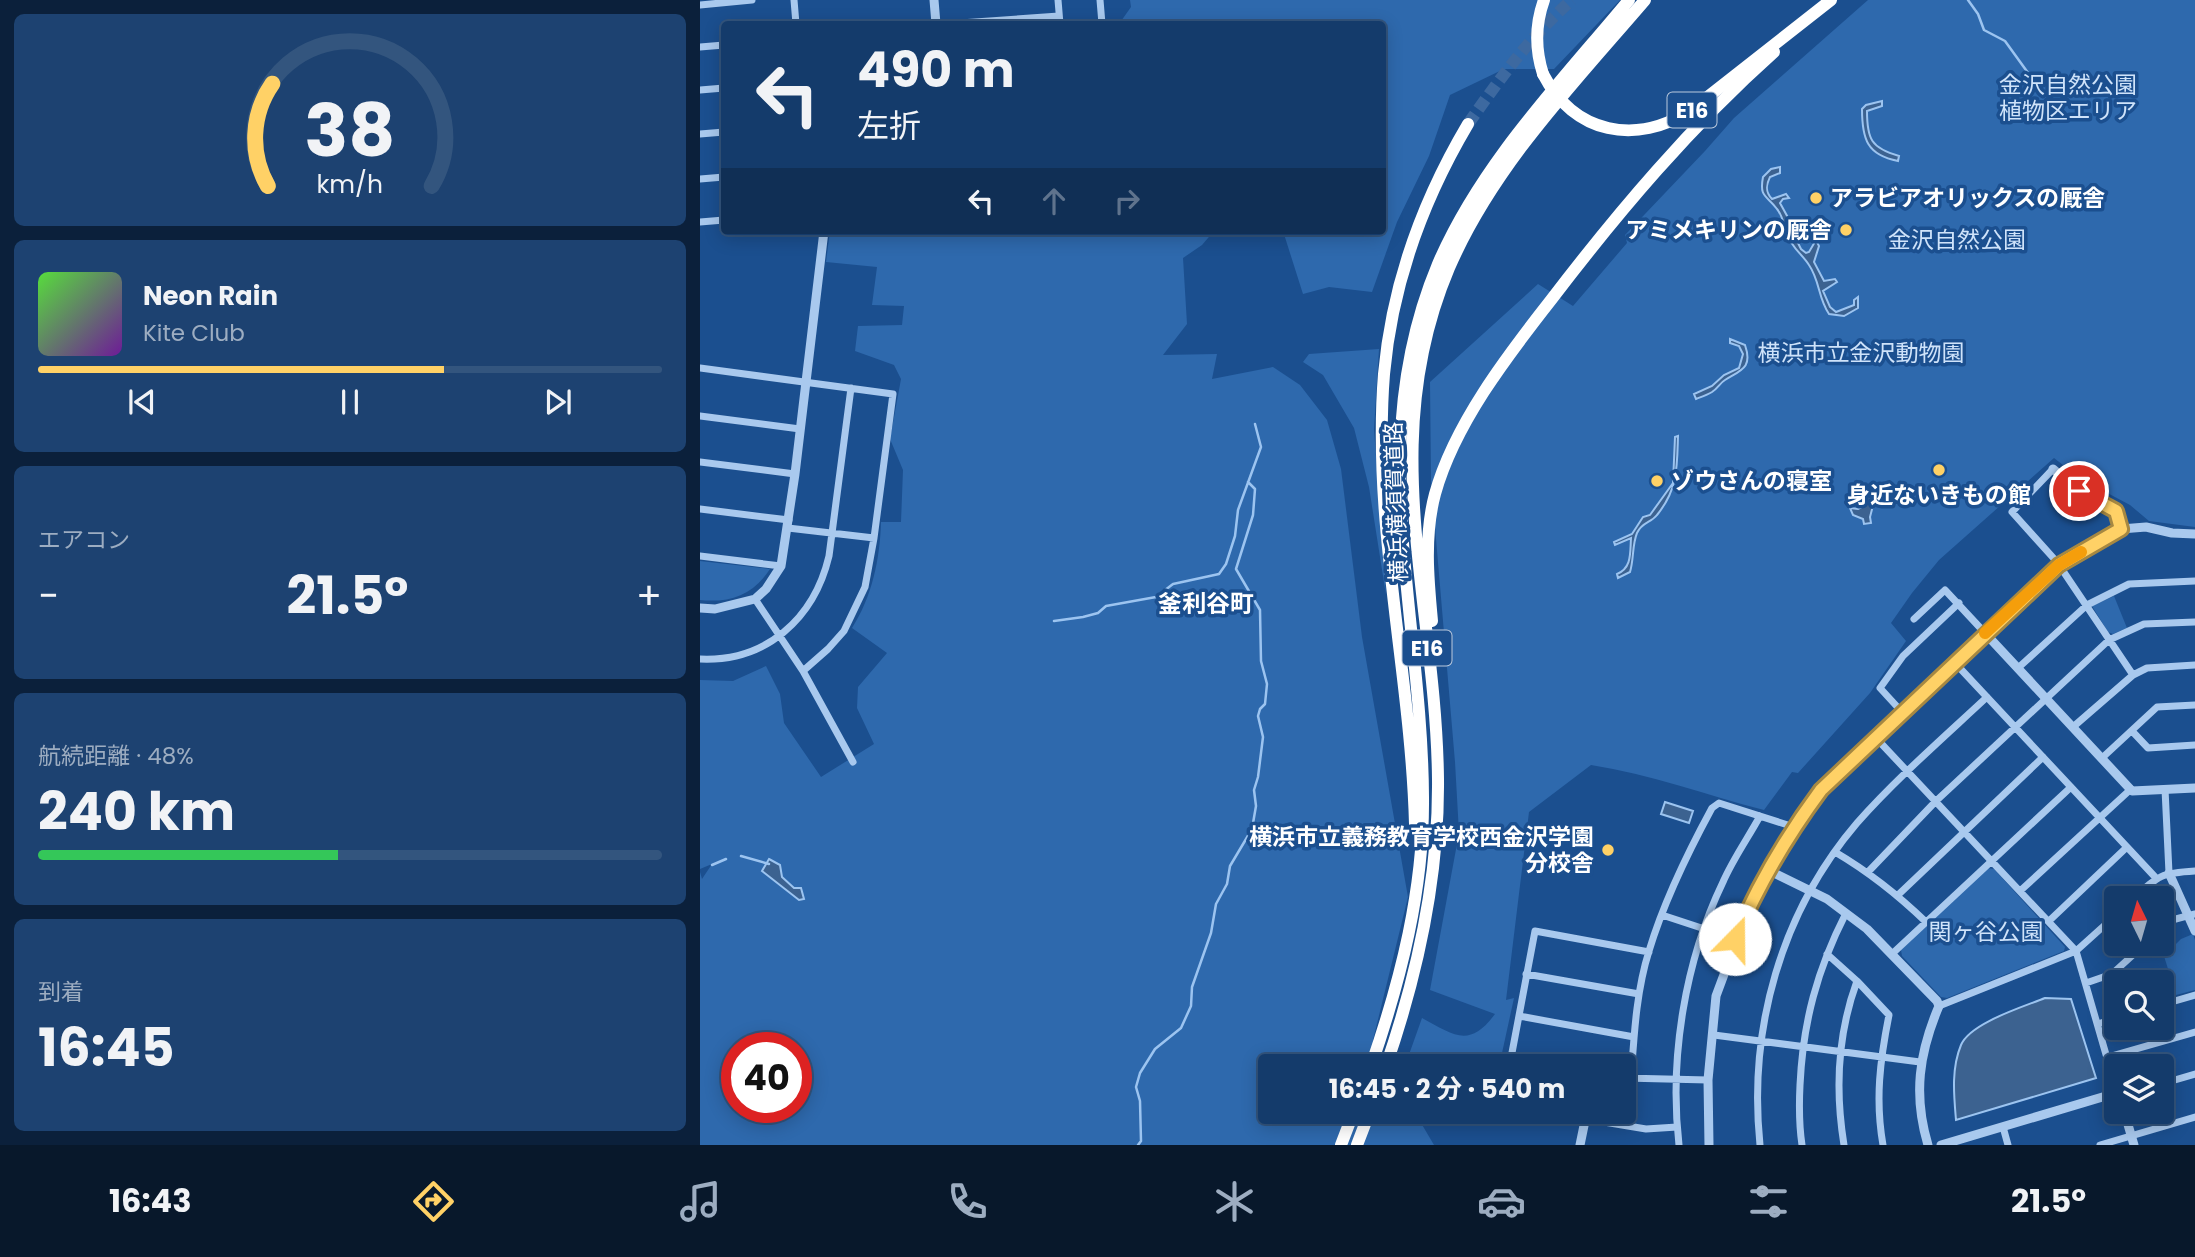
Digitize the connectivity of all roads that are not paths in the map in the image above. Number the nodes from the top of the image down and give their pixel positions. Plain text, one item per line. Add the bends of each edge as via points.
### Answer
1 (752, 0) edge
2 (794, 0) edge
3 (934, 0) edge
4 (1058, 0) edge
5 (1100, 0) edge
6 (1545, 0) edge
7 (1629, 0) edge
8 (1645, 0) edge
9 (1831, 0) edge
10 (700, 5) edge
11 (1060, 20) edge
12 (796, 21) edge
13 (936, 21) edge
14 (1032, 21) edge
15 (1102, 21) edge
16 (721, 45) edge
17 (700, 47) edge
18 (721, 88) edge
19 (700, 90) edge
20 (1468, 124) tunnel mouth
21 (721, 131) edge
22 (700, 134) edge
23 (721, 177) edge
24 (700, 179) edge
25 (721, 220) edge
26 (700, 222) edge
27 (824, 235) edge
28 (1429, 306) junction
29 (1415, 363) junction
30 (700, 368) edge
31 (806, 382) junction
32 (850, 388) junction
33 (700, 416) edge
34 (800, 429) junction
35 (700, 462) edge
36 (2053, 470) joint
37 (795, 474) junction
38 (700, 509) edge
39 (788, 524) junction
40 (2121, 529) junction
41 (831, 533) junction
42 (2195, 534) edge
43 (874, 538) junction
44 (700, 555) edge
45 (2059, 565) junction
46 (781, 566) junction
47 (2195, 581) edge
48 (755, 599) junction
49 (1959, 603) junction
50 (2087, 604) junction
51 (700, 608) edge
52 (1914, 619) dead end
53 (2195, 622) edge
54 (1985, 633) junction
55 (779, 636) junction
56 (2109, 640) junction
57 (700, 659) edge
58 (1956, 664) junction
59 (2195, 665) edge
60 (2018, 668) junction
61 (803, 671) junction
62 (2133, 675) junction
63 (1987, 697) junction
64 (2047, 699) junction
65 (2195, 705) edge
66 (1902, 712) junction
67 (2016, 727) junction
68 (2073, 727) junction
69 (2132, 731) junction
70 (1876, 738) junction
71 (2195, 745) edge
72 (2043, 757) junction
73 (2102, 758) junction
74 (853, 762) dead end
75 (1908, 771) junction
76 (2071, 787) junction
77 (2195, 788) edge
78 (2131, 789) junction
79 (2165, 789) junction
80 (1936, 801) junction
81 (1760, 816) junction
82 (2099, 817) junction
83 (1794, 827) junction
84 (1965, 831) junction
85 (1436, 842) junction
86 (2127, 847) junction
87 (1835, 852) junction
88 (1991, 861) junction
89 (1768, 870) junction
90 (1868, 872) junction
91 (2195, 872) edge
92 (2169, 873) junction
93 (2156, 878) junction
94 (2147, 886) edge
95 (1810, 890) junction
96 (2020, 891) junction
97 (1898, 895) junction
98 (1414, 909) junction
99 (1846, 913) junction
100 (2192, 914) edge
101 (1662, 915) junction
102 (2174, 919) edge
103 (2049, 921) junction
104 (1926, 922) junction
105 (2104, 926) edge
106 (1704, 930) junction
107 (2195, 931) edge
108 (1735, 939) junction
109 (2076, 951) junction
110 (1649, 952) junction
111 (1893, 953) junction
112 (1827, 954) junction
113 (2132, 956) edge
114 (1526, 974) junction
115 (1857, 981) junction
116 (2085, 983) junction
117 (1639, 994) junction
118 (2195, 995) edge
119 (2174, 1001) edge
120 (1939, 1006) junction
121 (1519, 1016) junction
122 (2104, 1022) edge
123 (2098, 1024) junction
124 (2195, 1032) edge
125 (1714, 1035) junction
126 (1634, 1037) junction
127 (1760, 1042) junction
128 (1802, 1047) junction
129 (1840, 1051) junction
130 (1375, 1054) edge
131 (1390, 1054) edge
132 (1512, 1054) edge
133 (1631, 1054) edge
134 (2107, 1054) edge
135 (2118, 1054) edge
136 (1880, 1056) junction
137 (1920, 1062) junction
138 (2195, 1074) edge
139 (1636, 1079) edge
140 (1708, 1080) junction
141 (2174, 1080) edge
142 (1677, 1081) junction
143 (2104, 1095) edge
144 (2195, 1117) edge
145 (1365, 1124) edge
146 (1584, 1124) edge
147 (1625, 1124) edge
148 (2127, 1124) edge
149 (2003, 1127) junction
150 (1677, 1128) junction
151 (1359, 1141) edge
152 (2132, 1141) edge
153 (1580, 1145) edge
154 (1679, 1145) edge
155 (1709, 1145) edge
156 (1760, 1145) edge
157 (1802, 1145) edge
158 (1844, 1145) edge
159 (1883, 1145) edge
160 (1928, 1145) edge
161 (1941, 1145) edge
162 (2008, 1145) edge
163 (2100, 1145) edge

1 - 10 street
2 - 12 street
3 - 13 street
4 - 11 street
5 - 15 street
6 - 9 highway, E16, bridge via 1537,29 1543,74 1572,110 1590,122 1626,131 1653,128 1691,110
7 - 28 highway, 横浜横須賀道路 / E16 via 1491,171 1453,232
8 - 28 highway, 横浜横須賀道路 / E16 via 1501,177
9 - 85 highway, E16, bridge via 1749,74 1637,193 1535,321 1452,449 1435,496 1428,564 1443,763
11 - 14 street
16 - 17 street
18 - 19 street
20 - 98 highway, E16 via 1425,208 1395,302 1386,359 1382,449 1413,772
21 - 22 street
23 - 24 street
25 - 26 street
27 - 31 street
28 - 29 highway, 横浜横須賀道路 / E16
29 - 85 highway, 横浜横須賀道路 / E16 via 1412,494 1435,719
29 - 98 highway, 横浜横須賀道路 / E16 via 1403,396 1398,456 1422,745 1423,832
30 - 31 street
31 - 32 street
31 - 34 street
32 - 41 street
32 - 43 street via 893,394
33 - 34 street
34 - 37 street
35 - 37 street
36 - 40 street via 2116,511
36 - 45 street via 2012,512
37 - 39 street
38 - 39 street
39 - 41 street
39 - 46 street
40 - 42 street via 2146,527
40 - 45 street
41 - 43 street
41 - 55 street via 830,556 814,599
43 - 61 street via 865,587 844,631
44 - 46 street
45 - 50 street
45 - 54 street
46 - 48 street
47 - 50 street via 2129,584
48 - 51 street
48 - 55 street
49 - 52 street via 1945,590
49 - 54 street
49 - 66 street via 1903,656 1880,688
50 - 56 street
50 - 60 street
53 - 56 street via 2144,624
54 - 58 street
54 - 60 street
55 - 57 street via 740,656
55 - 61 street
56 - 62 street
56 - 64 street
58 - 63 street
58 - 66 street
59 - 62 street via 2147,668
60 - 64 street
61 - 74 street
62 - 68 street
63 - 67 street
63 - 75 street
64 - 67 street
64 - 68 street
65 - 69 street via 2157,707
66 - 70 street
67 - 72 street
67 - 80 street
68 - 73 street
69 - 71 street via 2148,748
69 - 73 street
70 - 75 street
70 - 83 street via 1821,790
72 - 76 street
72 - 84 street
73 - 78 street
75 - 80 street
75 - 87 street
76 - 82 street
76 - 88 street
77 - 79 street
78 - 79 street
78 - 82 street
79 - 92 street
80 - 84 street
80 - 90 street
81 - 83 street
81 - 101 street via 1715,804 1682,863
81 - 106 street via 1723,882
82 - 86 street
82 - 96 street
83 - 89 street
84 - 88 street
84 - 97 street
85 - 131 highway, 横浜横須賀道路 / E16 via 1424,934
86 - 93 street
86 - 103 street
87 - 90 street
87 - 95 street
88 - 96 street
88 - 104 street
89 - 95 street
89 - 108 street
90 - 97 street
91 - 92 street
92 - 93 street
92 - 100 street
93 - 94 street
95 - 99 street
95 - 127 street via 1772,981
96 - 103 street
97 - 104 street
98 - 130 highway, 横浜横須賀道路 / E16
99 - 111 street
99 - 112 street
100 - 102 street
100 - 107 street
101 - 106 street
101 - 110 street
103 - 109 street
104 - 111 street
105 - 109 street
106 - 108 street
106 - 142 street via 1680,1032
108 - 125 street via 1716,996
109 - 116 street
109 - 120 street
110 - 114 street via 1535,931
110 - 117 street
111 - 120 street
112 - 115 street
112 - 128 street via 1811,999
113 - 116 street via 2112,974
114 - 117 street
114 - 121 street
115 - 129 street
115 - 136 street via 1889,1015
116 - 123 street
117 - 126 street
118 - 119 street
120 - 137 street
121 - 126 street
121 - 132 street
122 - 123 street
123 - 134 street
124 - 135 street
125 - 127 street
125 - 140 street
126 - 133 street
127 - 128 street
127 - 156 street
128 - 129 street
128 - 157 street
129 - 136 street
129 - 158 street
136 - 137 street
136 - 159 street via 1877,1084
137 - 160 street via 1920,1104
138 - 141 street
139 - 142 street
140 - 142 street
140 - 155 street
142 - 150 street
143 - 149 street
144 - 152 street
145 - 151 highway
146 - 153 street
147 - 150 street
148 - 152 street
149 - 161 street
149 - 162 street
150 - 154 street
152 - 163 street

